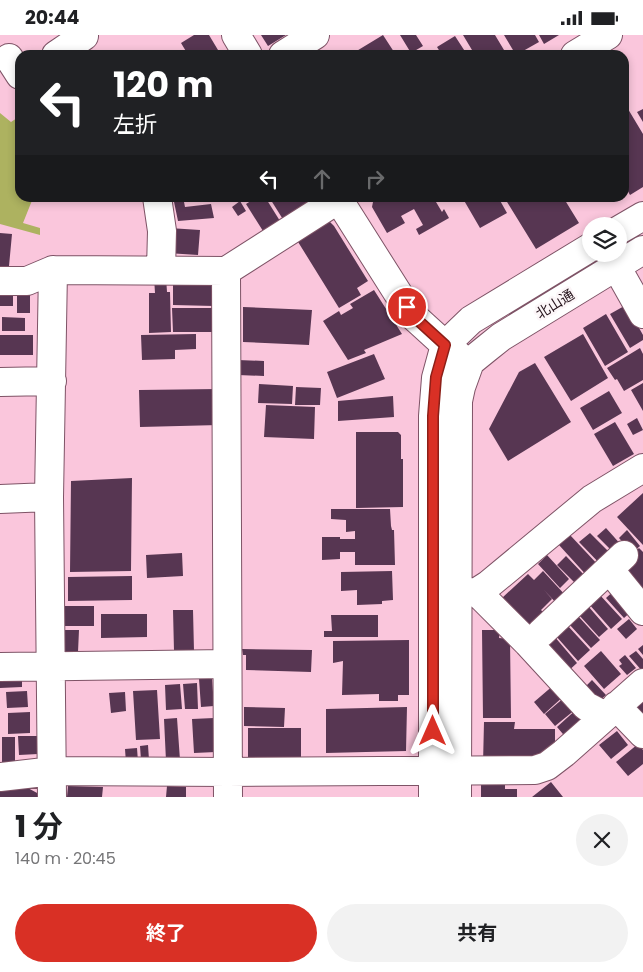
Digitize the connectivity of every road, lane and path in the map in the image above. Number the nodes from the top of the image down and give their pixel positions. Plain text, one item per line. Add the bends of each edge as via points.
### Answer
1 (236, 35) edge
2 (315, 35) edge
3 (608, 35) edge
4 (89, 42) edge
5 (69, 50) edge
6 (245, 50) edge
7 (291, 50) edge
8 (583, 50) edge
9 (159, 202) edge
10 (333, 202) edge
11 (341, 202) edge
12 (643, 216) edge
13 (627, 225) edge
14 (643, 250) edge
15 (582, 252) edge
16 (616, 266) junction
17 (54, 270) junction
18 (161, 271) junction
19 (226, 271) junction
20 (0, 281) edge
21 (643, 313) edge
22 (445, 345) junction
23 (470, 362) junction
24 (52, 381) junction
25 (0, 382) edge
26 (643, 468) edge
27 (49, 497) junction
28 (0, 499) edge
29 (467, 593) junction
30 (643, 611) edge
31 (541, 633) dead end
32 (227, 665) junction
33 (51, 666) junction
34 (0, 667) edge
35 (643, 683) edge
36 (611, 711) junction
37 (643, 733) edge
38 (445, 770) junction
39 (0, 777) edge
40 (53, 784) edge
41 (228, 784) edge
42 (433, 797) edge
43 (457, 797) edge

1 - 6 street
2 - 7 street
3 - 8 street
4 - 5 street
9 - 18 street
10 - 19 street
11 - 22 street via 411,314
12 - 13 street
14 - 16 street, 北山通
15 - 22 street via 471,319
16 - 21 street
16 - 23 street, 北山通 via 500,337
17 - 18 street
17 - 20 street via 27,281
17 - 24 street
18 - 19 street
19 - 32 street
22 - 23 street
22 - 38 street via 436,377 433,416
23 - 29 street via 458,401
24 - 25 street
24 - 27 street
26 - 29 street via 592,499 488,585
27 - 28 street
27 - 33 street
29 - 36 street via 528,643 586,706
29 - 38 street
30 - 31 street via 616,562
32 - 33 street
32 - 41 street
33 - 34 street
33 - 40 street
35 - 36 street
36 - 37 street
36 - 38 street via 546,766 534,770
38 - 41 street
38 - 42 street
38 - 43 street
39 - 40 street
40 - 41 street

